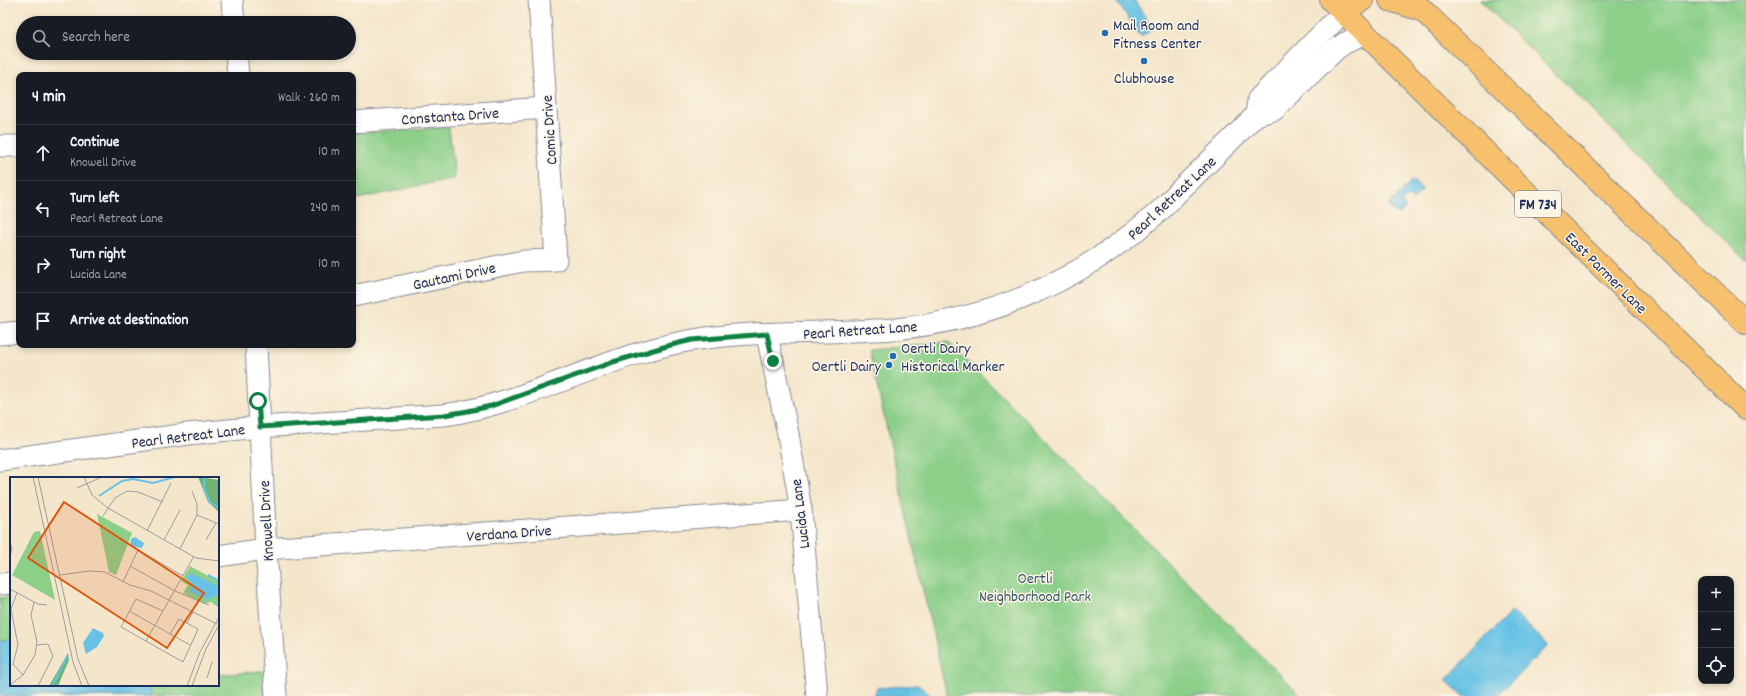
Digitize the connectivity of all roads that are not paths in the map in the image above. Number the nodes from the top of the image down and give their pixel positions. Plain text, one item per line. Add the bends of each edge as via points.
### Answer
1 (232, 0) edge
2 (539, 0) edge
3 (1362, 0) edge
4 (1390, 0) edge
5 (1417, 5) edge
6 (1337, 6) edge
7 (233, 16) edge
8 (1365, 34) junction
9 (237, 60) edge
10 (238, 72) edge
11 (546, 108) junction
12 (1256, 115) junction
13 (356, 122) edge
14 (0, 146) edge
15 (16, 146) edge
16 (556, 260) joint
17 (356, 295) edge
18 (1746, 323) edge
19 (16, 332) edge
20 (0, 334) edge
21 (767, 334) junction
22 (256, 348) edge
23 (1746, 409) edge
24 (260, 427) junction
25 (0, 460) edge
26 (801, 510) junction
27 (266, 549) junction
28 (219, 556) edge
29 (10, 583) edge
30 (0, 584) edge
31 (276, 696) edge
32 (817, 696) edge

1 - 7 street
2 - 11 street, Comic Drive
3 - 6 main road
4 - 5 main road
5 - 18 main road
6 - 8 main road, East Parmer Lane / FM 734
6 - 12 street via 1258,99
8 - 12 street, Pearl Retreat Lane via 1336,49 1274,110
8 - 23 main road, East Parmer Lane / FM 734
9 - 10 street
11 - 13 street, Constanta Drive
11 - 16 street, Comic Drive
12 - 21 street, Pearl Retreat Lane via 1134,233 1090,264 1038,292 983,312 930,324 903,328
14 - 15 street
16 - 17 street, Gautami Drive via 523,261
19 - 20 street
21 - 24 street, Pearl Retreat Lane via 698,340 667,346 613,362 510,400 468,411 444,415
21 - 26 street, Lucida Lane
22 - 24 street, Knowell Drive
24 - 25 street, Pearl Retreat Lane via 188,434
24 - 27 street, Knowell Drive
26 - 27 street, Verdana Drive
26 - 32 street, Lucida Lane
27 - 28 street, Verdana Drive
27 - 31 street, Knowell Drive
29 - 30 street

